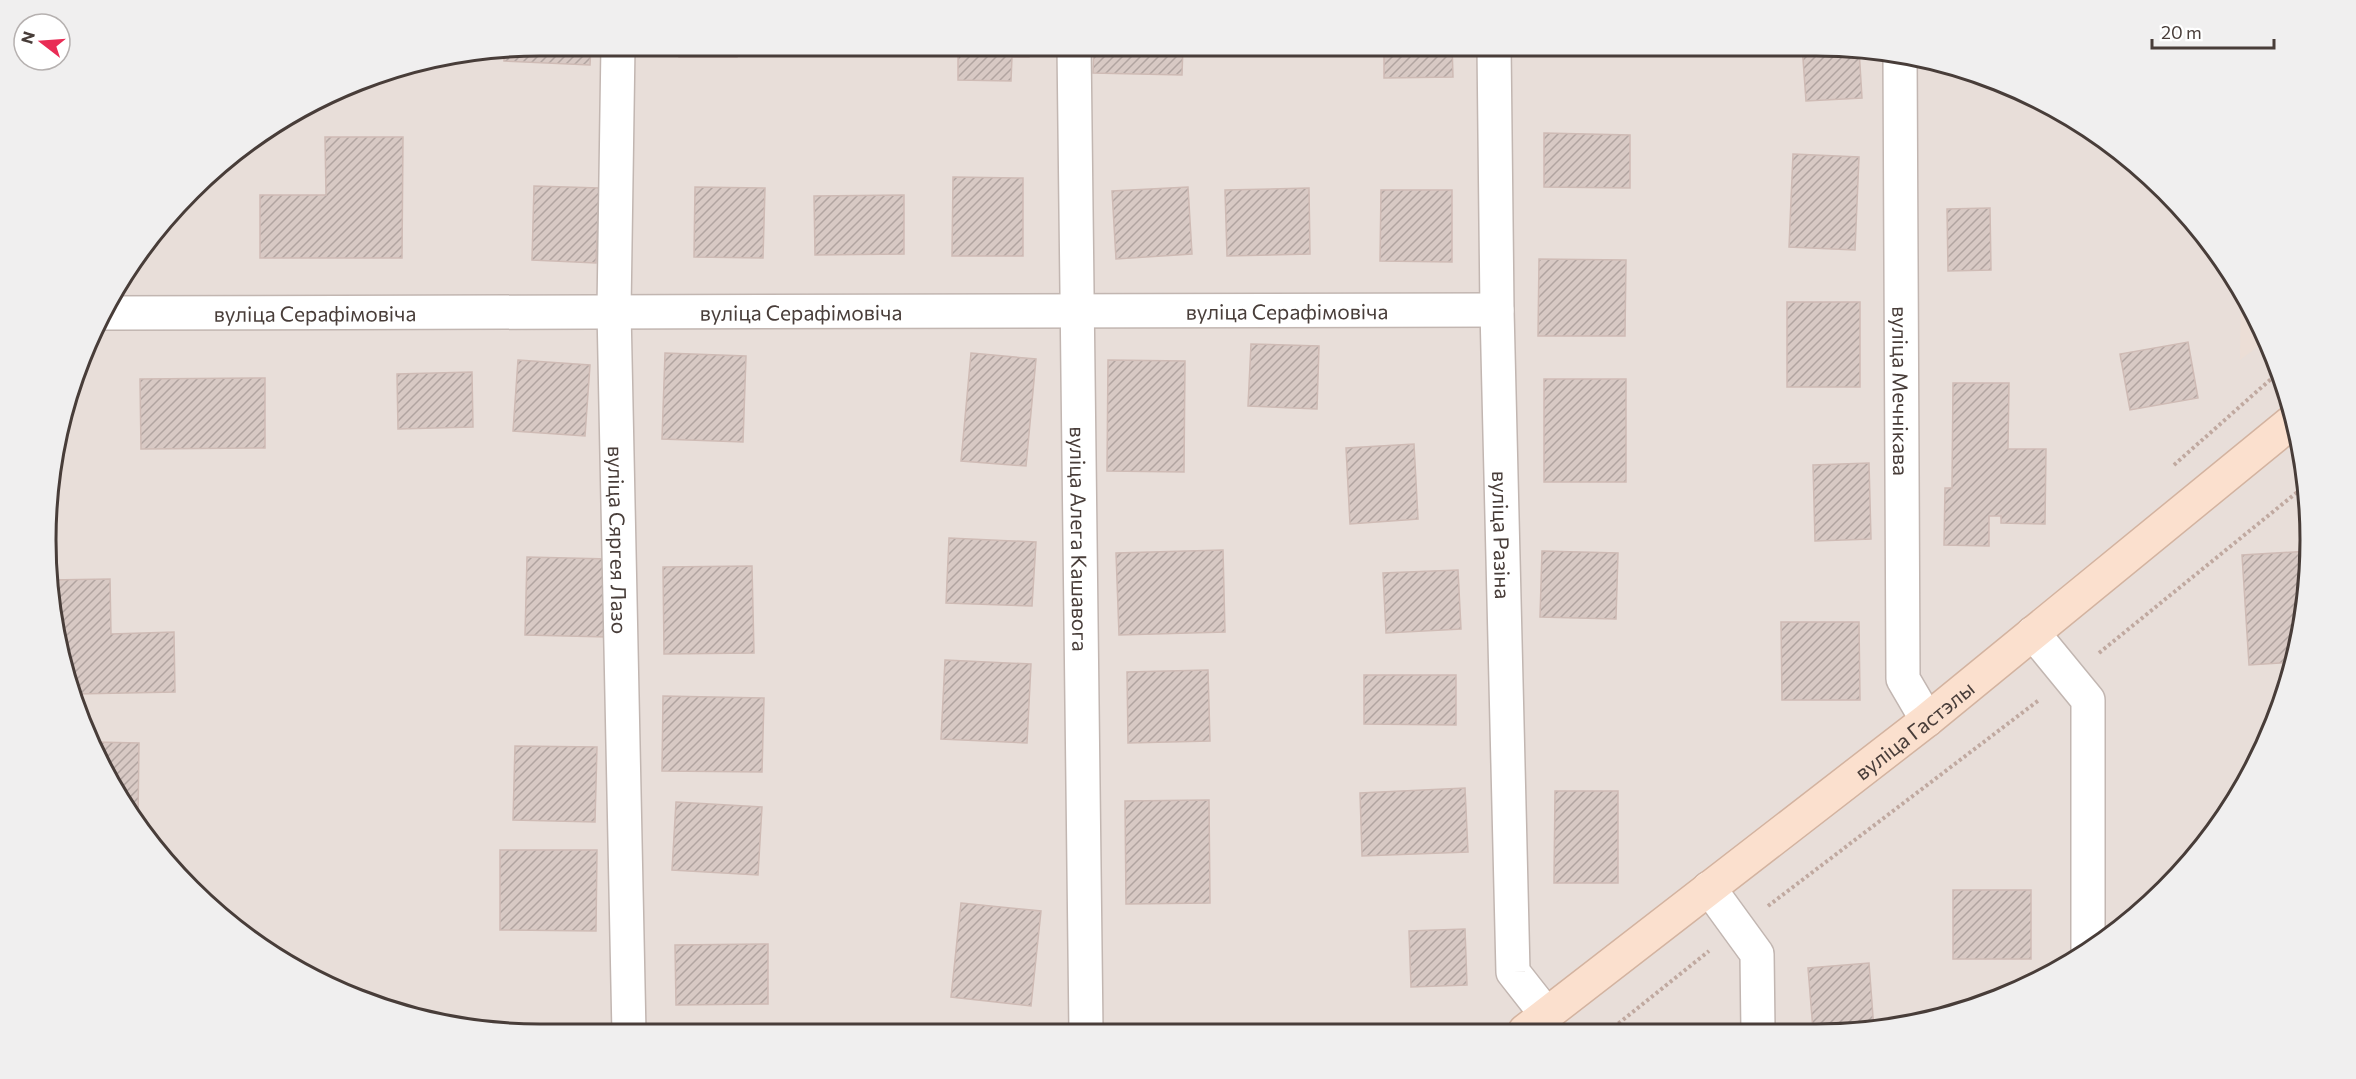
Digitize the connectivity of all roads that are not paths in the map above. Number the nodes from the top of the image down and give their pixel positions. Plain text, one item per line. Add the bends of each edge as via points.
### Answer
1 (618, 56) edge
2 (1074, 56) edge
3 (1494, 56) edge
4 (1900, 63) edge
5 (614, 310) junction
6 (1077, 310) junction
7 (1497, 310) junction
8 (112, 313) edge
9 (2287, 426) edge
10 (2033, 633) junction
11 (1927, 720) junction
12 (1709, 888) junction
13 (2088, 940) edge
14 (1536, 1023) edge
15 (629, 1024) edge
16 (1086, 1024) edge
17 (1758, 1024) edge

1 - 5 street, вуліца Сяргея Лазо
2 - 6 street, вуліца Алега Кашавога
3 - 7 street, вуліца Разіна
4 - 11 street, вуліца Мечнікава via 1902,679
5 - 6 street, вуліца Серафімовіча
5 - 8 street, вуліца Серафімовіча
5 - 15 street, вуліца Сяргея Лазо
6 - 7 street, вуліца Серафімовіча
6 - 16 street, вуліца Алега Кашавога
7 - 14 street, вуліца Разіна via 1513,972
9 - 10 main road, вуліца Гастэлы
10 - 11 main road, вуліца Гастэлы
10 - 13 street via 2088,700
11 - 12 main road, вуліца Гастэлы
12 - 14 main road, вуліца Гастэлы
12 - 17 street via 1757,954

